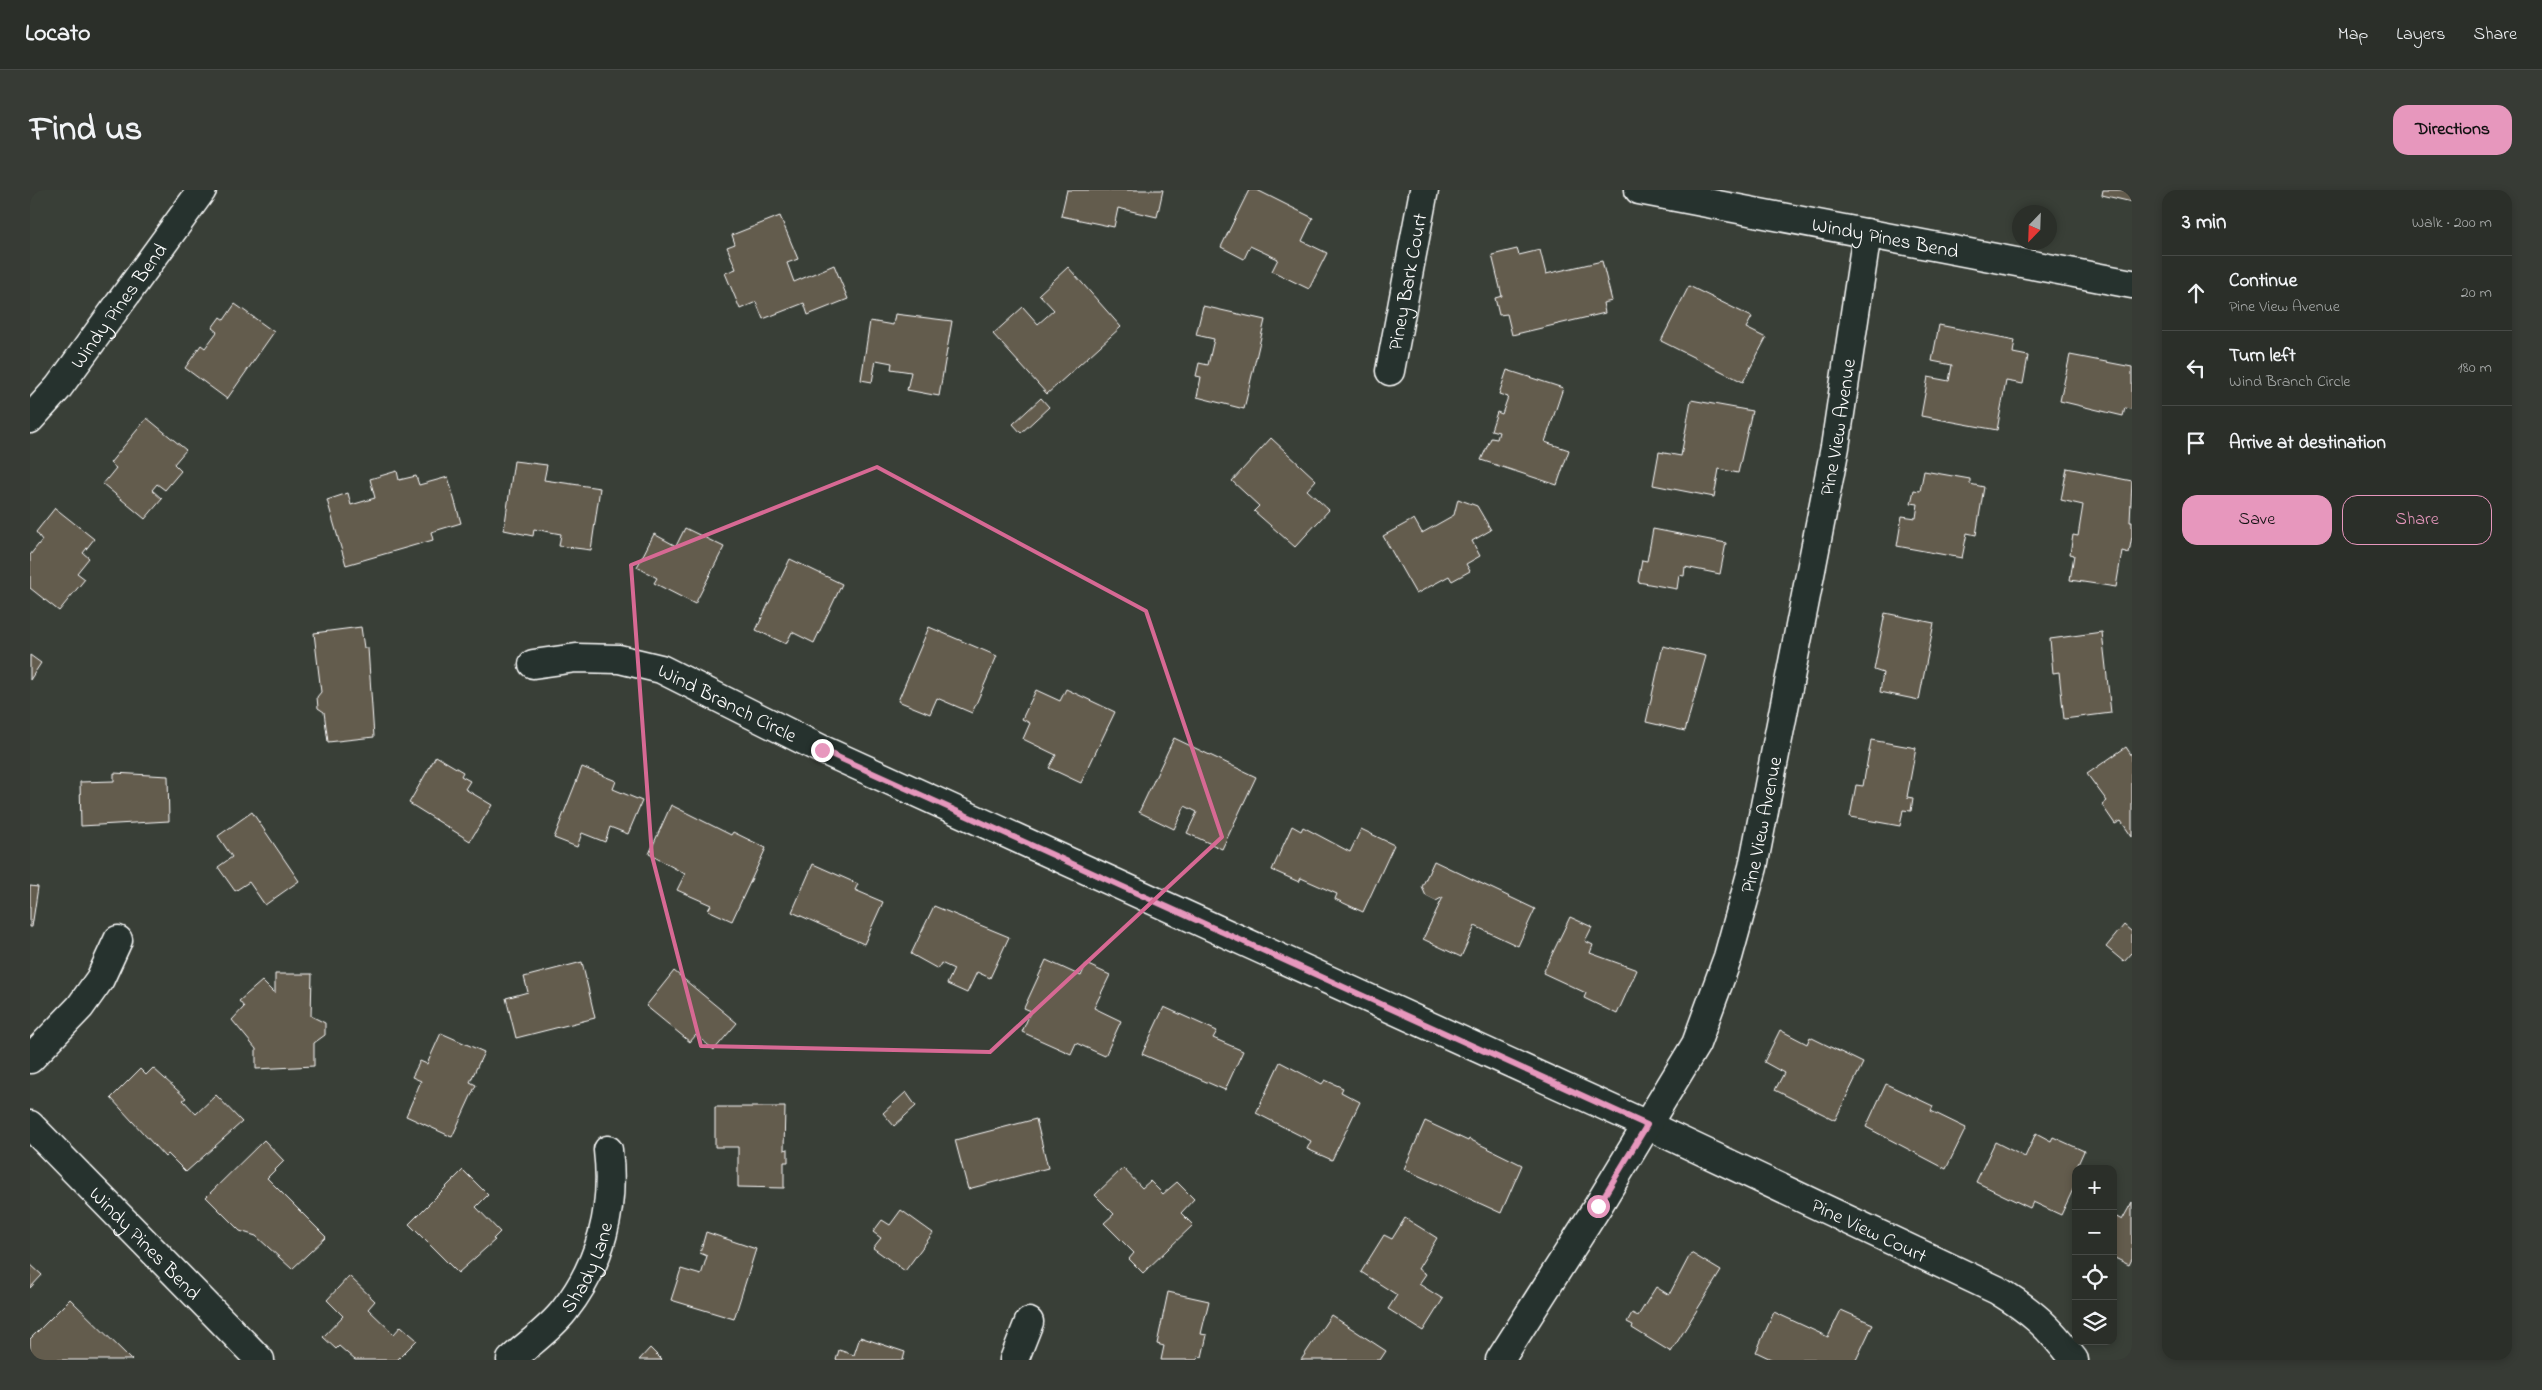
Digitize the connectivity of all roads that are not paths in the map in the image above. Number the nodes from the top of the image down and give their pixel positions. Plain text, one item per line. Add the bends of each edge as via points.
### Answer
1 (202, 190) edge
2 (1424, 190) edge
3 (1639, 190) edge
4 (1867, 233) junction
5 (2132, 284) edge
6 (1390, 371) dead end
7 (30, 419) edge
8 (533, 664) dead end
9 (118, 940) dead end
10 (30, 1058) edge
11 (30, 1125) edge
12 (1647, 1125) junction
13 (608, 1150) dead end
14 (1029, 1322) dead end
15 (260, 1360) edge
16 (511, 1360) edge
17 (1014, 1360) edge
18 (1500, 1360) edge
19 (2074, 1360) edge

1 - 7 street, Windy Pines Bend via 58,388
2 - 6 street, Piney Bark Court
3 - 4 street, Windy Pines Bend
4 - 5 street, Windy Pines Bend
4 - 12 street, Pine View Avenue via 1834,447 1753,867 1728,957 1696,1044
8 - 12 street, Wind Branch Circle via 576,658 619,659 661,669 822,750
9 - 10 street via 100,979 80,1007
11 - 15 street, Windy Pines Bend
12 - 18 street, Pine View Avenue
12 - 19 street, Pine View Court via 1997,1290 2029,1310 2052,1331
13 - 16 street, Shady Lane via 610,1205 602,1243 586,1280 563,1312
14 - 17 street

